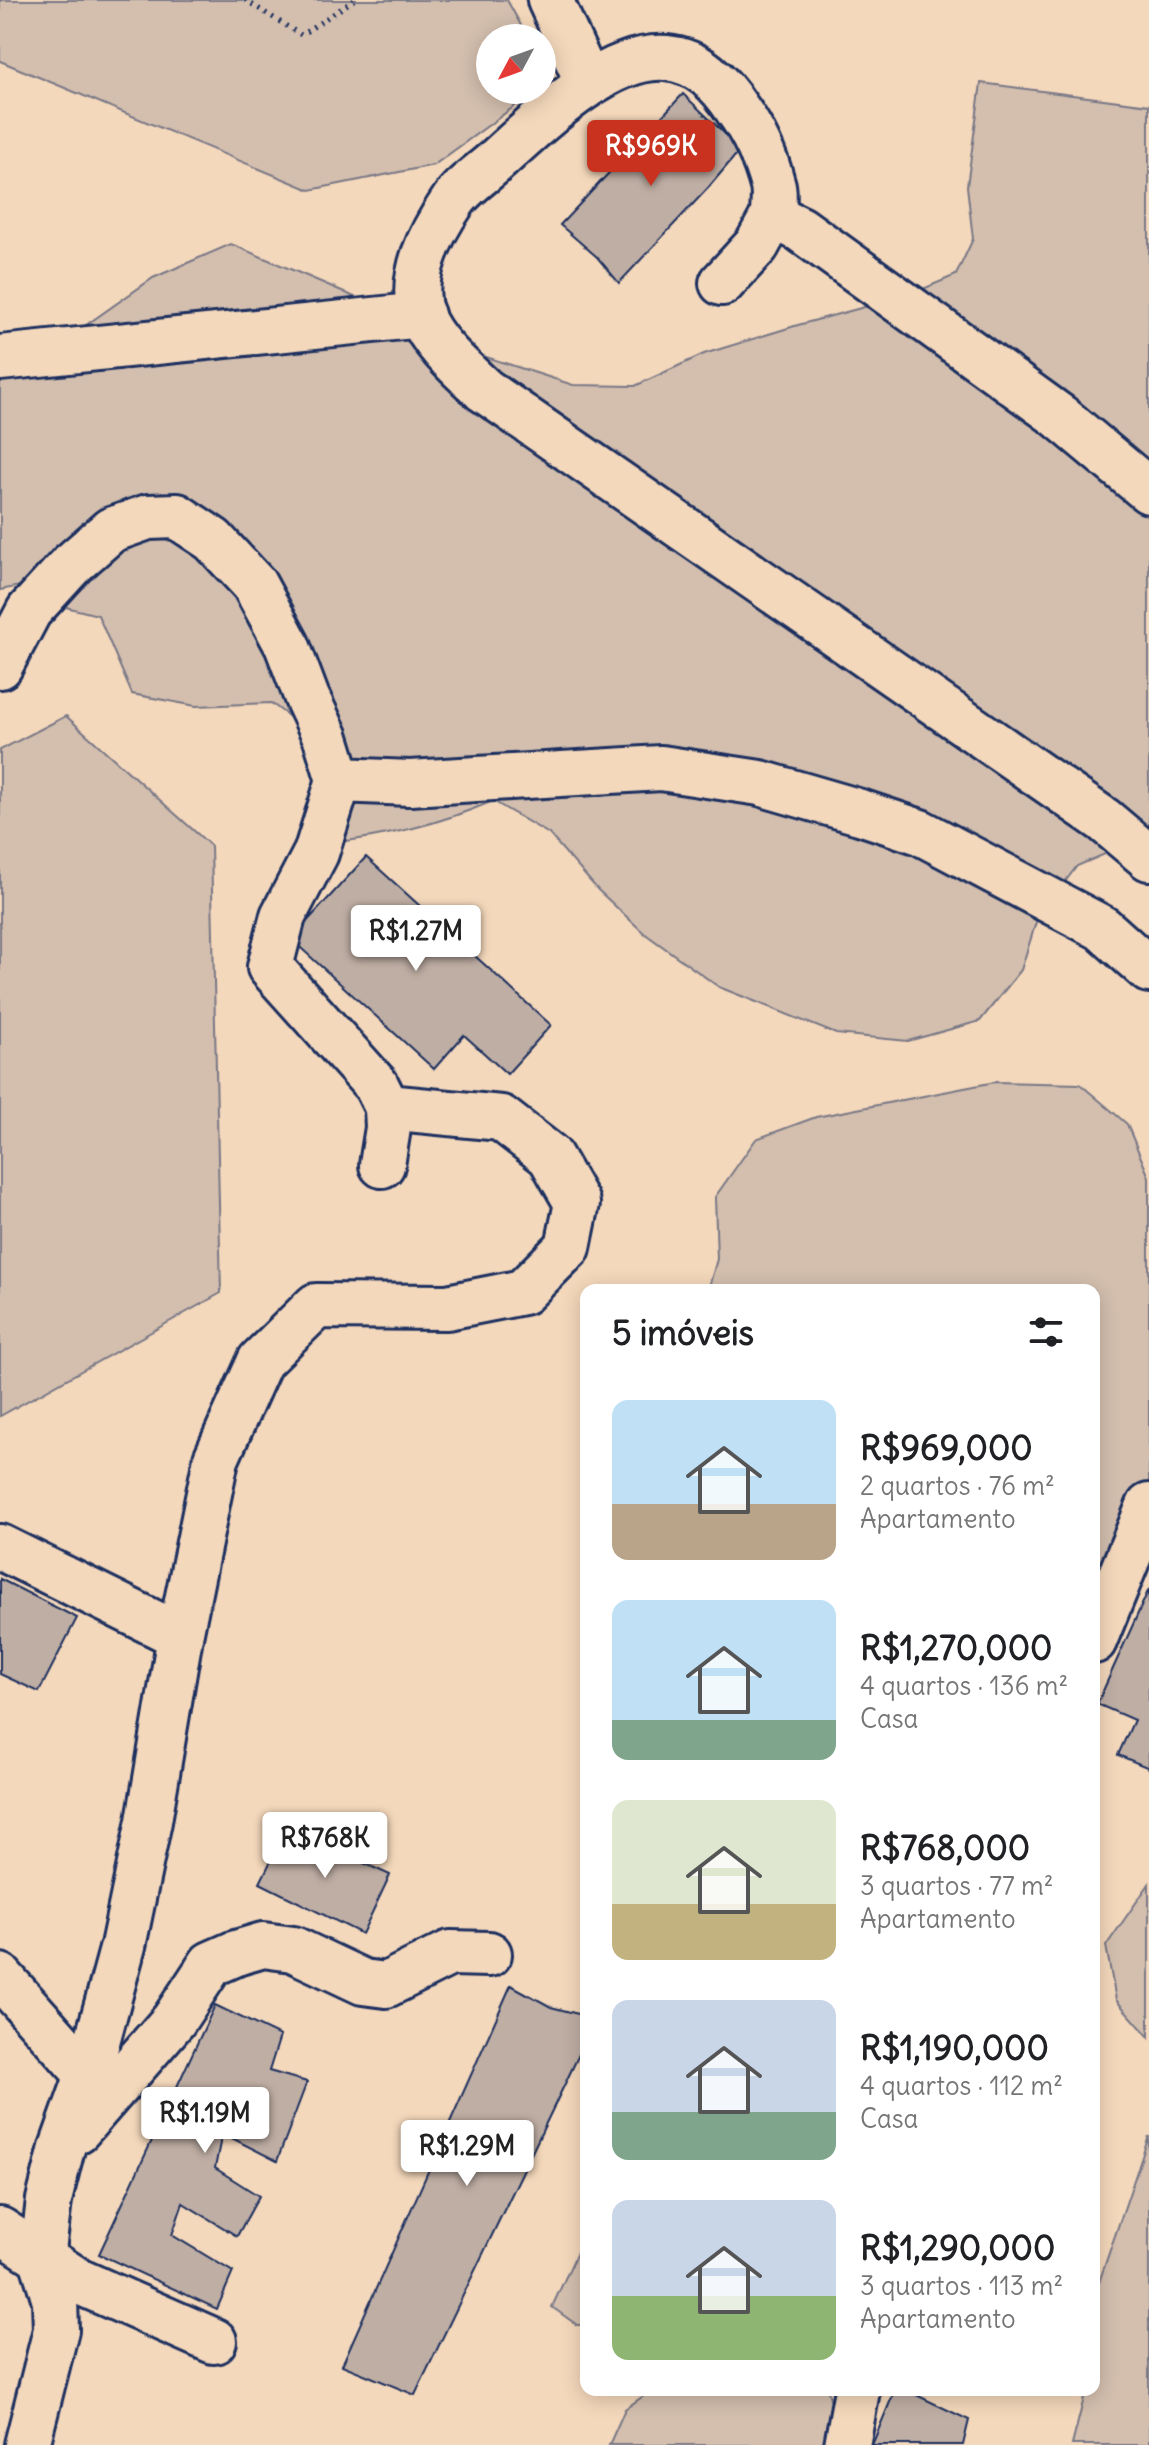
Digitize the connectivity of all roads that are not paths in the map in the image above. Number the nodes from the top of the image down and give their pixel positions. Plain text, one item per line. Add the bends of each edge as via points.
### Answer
1 (550, 0) edge
2 (588, 83) junction
3 (773, 216) junction
4 (722, 283) dead end
5 (422, 315) junction
6 (0, 358) edge
7 (1149, 491) edge
8 (0, 666) edge
9 (339, 780) junction
10 (1149, 858) edge
11 (1149, 970) edge
12 (387, 1107) junction
13 (382, 1165) dead end
14 (1149, 1506) edge
15 (0, 1547) edge
16 (1100, 1626) edge
17 (180, 1636) junction
18 (489, 1954) dead end
19 (0, 1976) edge
20 (88, 2075) junction
21 (62, 2148) junction
22 (0, 2230) edge
23 (42, 2259) junction
24 (214, 2341) dead end
25 (856, 2396) edge
26 (27, 2445) edge
27 (847, 2445) edge

1 - 2 street
2 - 3 street via 632,63 665,58 697,66 722,87 751,129 774,188
2 - 5 street via 454,199 423,254 418,287
3 - 4 street via 757,245
3 - 7 street via 800,229 1059,416
5 - 6 street
5 - 10 street via 444,352 484,390 1104,820
8 - 9 street via 29,611 111,530 148,517 177,516 213,540 254,584 287,645
9 - 11 street via 410,783 661,768 760,783 920,832 1102,928
9 - 12 street via 316,853 283,916 270,967 376,1085
12 - 13 street
12 - 17 street via 501,1118 550,1156 577,1203 568,1247 523,1292 447,1307 316,1306 260,1361 216,1459
14 - 16 street
15 - 17 street
17 - 20 street via 123,1946
18 - 21 street via 450,1953 386,1985 363,1982 293,1949 263,1945 211,1964 174,2020
19 - 20 street
20 - 21 street
21 - 23 street
22 - 23 street
23 - 24 street via 80,2282
23 - 26 street via 55,2300 56,2330
25 - 27 street

